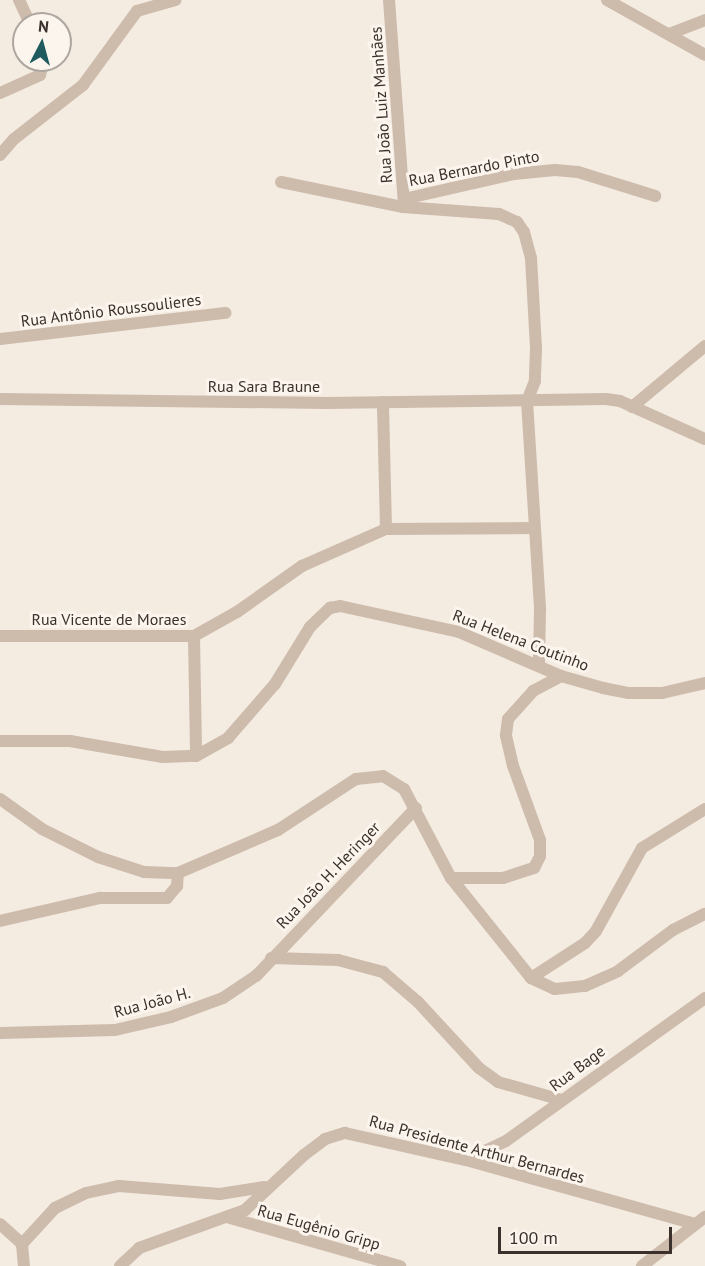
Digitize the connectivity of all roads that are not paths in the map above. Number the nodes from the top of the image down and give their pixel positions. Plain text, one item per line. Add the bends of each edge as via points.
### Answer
1 (175, 0) edge
2 (389, 0) edge
3 (607, 0) edge
4 (147, 3) edge
5 (705, 20) edge
6 (669, 34) junction
7 (705, 55) edge
8 (41, 72) edge
9 (0, 93) edge
10 (0, 155) edge
11 (281, 182) dead end
12 (655, 196) dead end
13 (404, 203) junction
14 (226, 313) dead end
15 (0, 339) edge
16 (705, 346) edge
17 (0, 399) edge
18 (527, 401) junction
19 (383, 402) junction
20 (632, 406) junction
21 (705, 439) edge
22 (533, 528) junction
23 (386, 529) junction
24 (0, 636) edge
25 (194, 636) junction
26 (539, 663) junction
27 (561, 676) junction
28 (705, 683) edge
29 (0, 741) edge
30 (196, 756) junction
31 (0, 800) edge
32 (416, 808) junction
33 (705, 809) edge
34 (178, 873) junction
35 (451, 878) junction
36 (705, 914) edge
37 (0, 921) edge
38 (268, 962) junction
39 (531, 978) junction
40 (705, 998) edge
41 (0, 1033) edge
42 (561, 1100) junction
43 (466, 1160) junction
44 (264, 1187) junction
45 (230, 1218) junction
46 (700, 1221) edge
47 (0, 1224) edge
48 (22, 1244) junction
49 (24, 1266) edge
50 (120, 1266) edge
51 (400, 1266) edge
52 (642, 1266) edge

1 - 4 street
2 - 13 street, Rua João Luiz Manhães
3 - 6 street
4 - 10 street via 123,25 83,85 31,124
5 - 6 street
6 - 7 street
8 - 9 street
11 - 13 street
12 - 13 street, Rua Bernardo Pinto via 578,172 555,170 514,174
13 - 18 street via 499,214 517,222 524,232 531,258 536,348 535,381
14 - 15 street, Rua Antônio Roussoulieres
16 - 20 street
17 - 19 street, Rua Sara Braune
18 - 19 street, Rua Sara Braune
18 - 20 street, Rua Sara Braune via 606,399
18 - 22 street
19 - 23 street
20 - 21 street, Rua Sara Braune
22 - 23 street
22 - 26 street via 540,610
23 - 25 street, Rua Vicente de Moraes via 302,566 237,612
24 - 25 street, Rua Vicente de Moraes
25 - 30 street
26 - 27 street, Rua Helena Coutinho
26 - 30 street, Rua Helena Coutinho via 459,632 375,611 330,608 310,627 275,684 246,719 228,738
27 - 28 street, Rua Helena Coutinho via 628,693 662,693
27 - 35 street via 533,691 508,719 506,735 513,766 540,840 540,856 534,868 503,878
29 - 30 street, Rua Helena Coutinho via 70,741 163,757
31 - 34 street via 42,829 98,857 144,872
32 - 34 street via 394,780 364,777 333,792 278,830
32 - 35 street
32 - 38 street, Rua João H. Heringer
33 - 39 street via 642,848 596,931 585,943
34 - 37 street via 177,886 167,898 100,898
35 - 39 street
36 - 39 street via 674,930 618,971 585,986 555,989
38 - 41 street, Rua João H. via 222,998 143,1024 115,1030
38 - 42 street via 338,960 382,972 498,1082
40 - 42 street, Rua Bage
42 - 43 street, Rua Bage via 506,1141
43 - 44 street, Rua Presidente Arthur Bernardes via 345,1133 325,1139
43 - 46 street, Rua Presidente Arthur Bernardes
44 - 45 street, Rua Presidente Arthur Bernardes via 244,1210
44 - 48 street, Rua Eugênio Gripp via 220,1194 119,1186 86,1193 55,1208
45 - 50 street via 140,1248
45 - 51 street, Rua Eugênio Gripp
46 - 52 street
47 - 48 street
48 - 49 street

